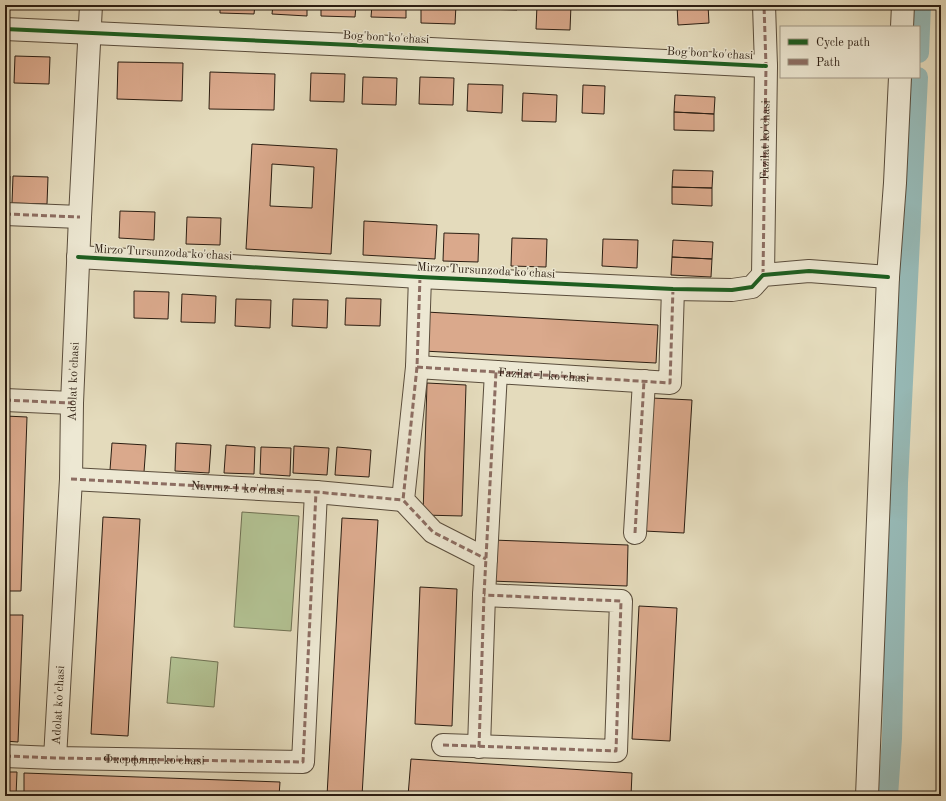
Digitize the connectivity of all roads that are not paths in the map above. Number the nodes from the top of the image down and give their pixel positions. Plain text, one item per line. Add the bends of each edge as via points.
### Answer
1 (91, 5) edge
2 (764, 5) edge
3 (903, 5) edge
4 (902, 26) edge
5 (5, 29) edge
6 (89, 34) junction
7 (766, 66) junction
8 (900, 78) edge
9 (5, 214) edge
10 (80, 217) junction
11 (78, 257) junction
12 (763, 275) junction
13 (420, 277) junction
14 (888, 277) junction
15 (673, 289) junction
16 (417, 367) junction
17 (496, 372) junction
18 (644, 381) junction
19 (5, 400) edge
20 (72, 403) junction
21 (71, 479) junction
22 (316, 492) junction
23 (403, 500) junction
24 (635, 533) dead end
25 (486, 559) junction
26 (484, 594) junction
27 (443, 745) dead end
28 (479, 747) junction
29 (5, 756) edge
30 (55, 758) junction
31 (867, 796) edge

1 - 6 street, Adolat ko'chasi
2 - 7 street, Fazilat ko'chasi
3 - 4 street
5 - 6 street, Bog'bon ko'chasi
6 - 7 street, Bog'bon ko'chasi via 344,44
6 - 10 street, Adolat ko'chasi
7 - 12 street, Fazilat ko'chasi
8 - 14 street
9 - 10 street
10 - 11 street, Adolat ko'chasi
11 - 13 street, Mirzo Tursunzoda ko'chasi
11 - 20 street, Adolat ko'chasi
12 - 14 street via 809,271
12 - 15 street, Mirzo Tursunzoda ko'chasi via 752,287 732,290
13 - 15 street, Mirzo Tursunzoda ko'chasi
13 - 16 street
14 - 31 street
15 - 18 street, Fazilat-1 ko'chasi via 670,383
16 - 17 street, Fazilat-1 ko'chasi
16 - 23 street
17 - 18 street, Fazilat-1 ko'chasi
17 - 25 street
18 - 24 street
19 - 20 street
20 - 21 street, Adolat ko'chasi
21 - 22 street, Navruz-1 ko'chasi
21 - 30 street, Adolat ko'chasi
22 - 23 street, Navruz-1 ko'chasi
22 - 30 street, Фксрфящк ko'chasi via 303,762
23 - 25 street via 432,532
25 - 26 street
26 - 28 street
26 - 28 street via 621,601 616,751
27 - 28 street
29 - 30 street, Фксрфящк ko'chasi

